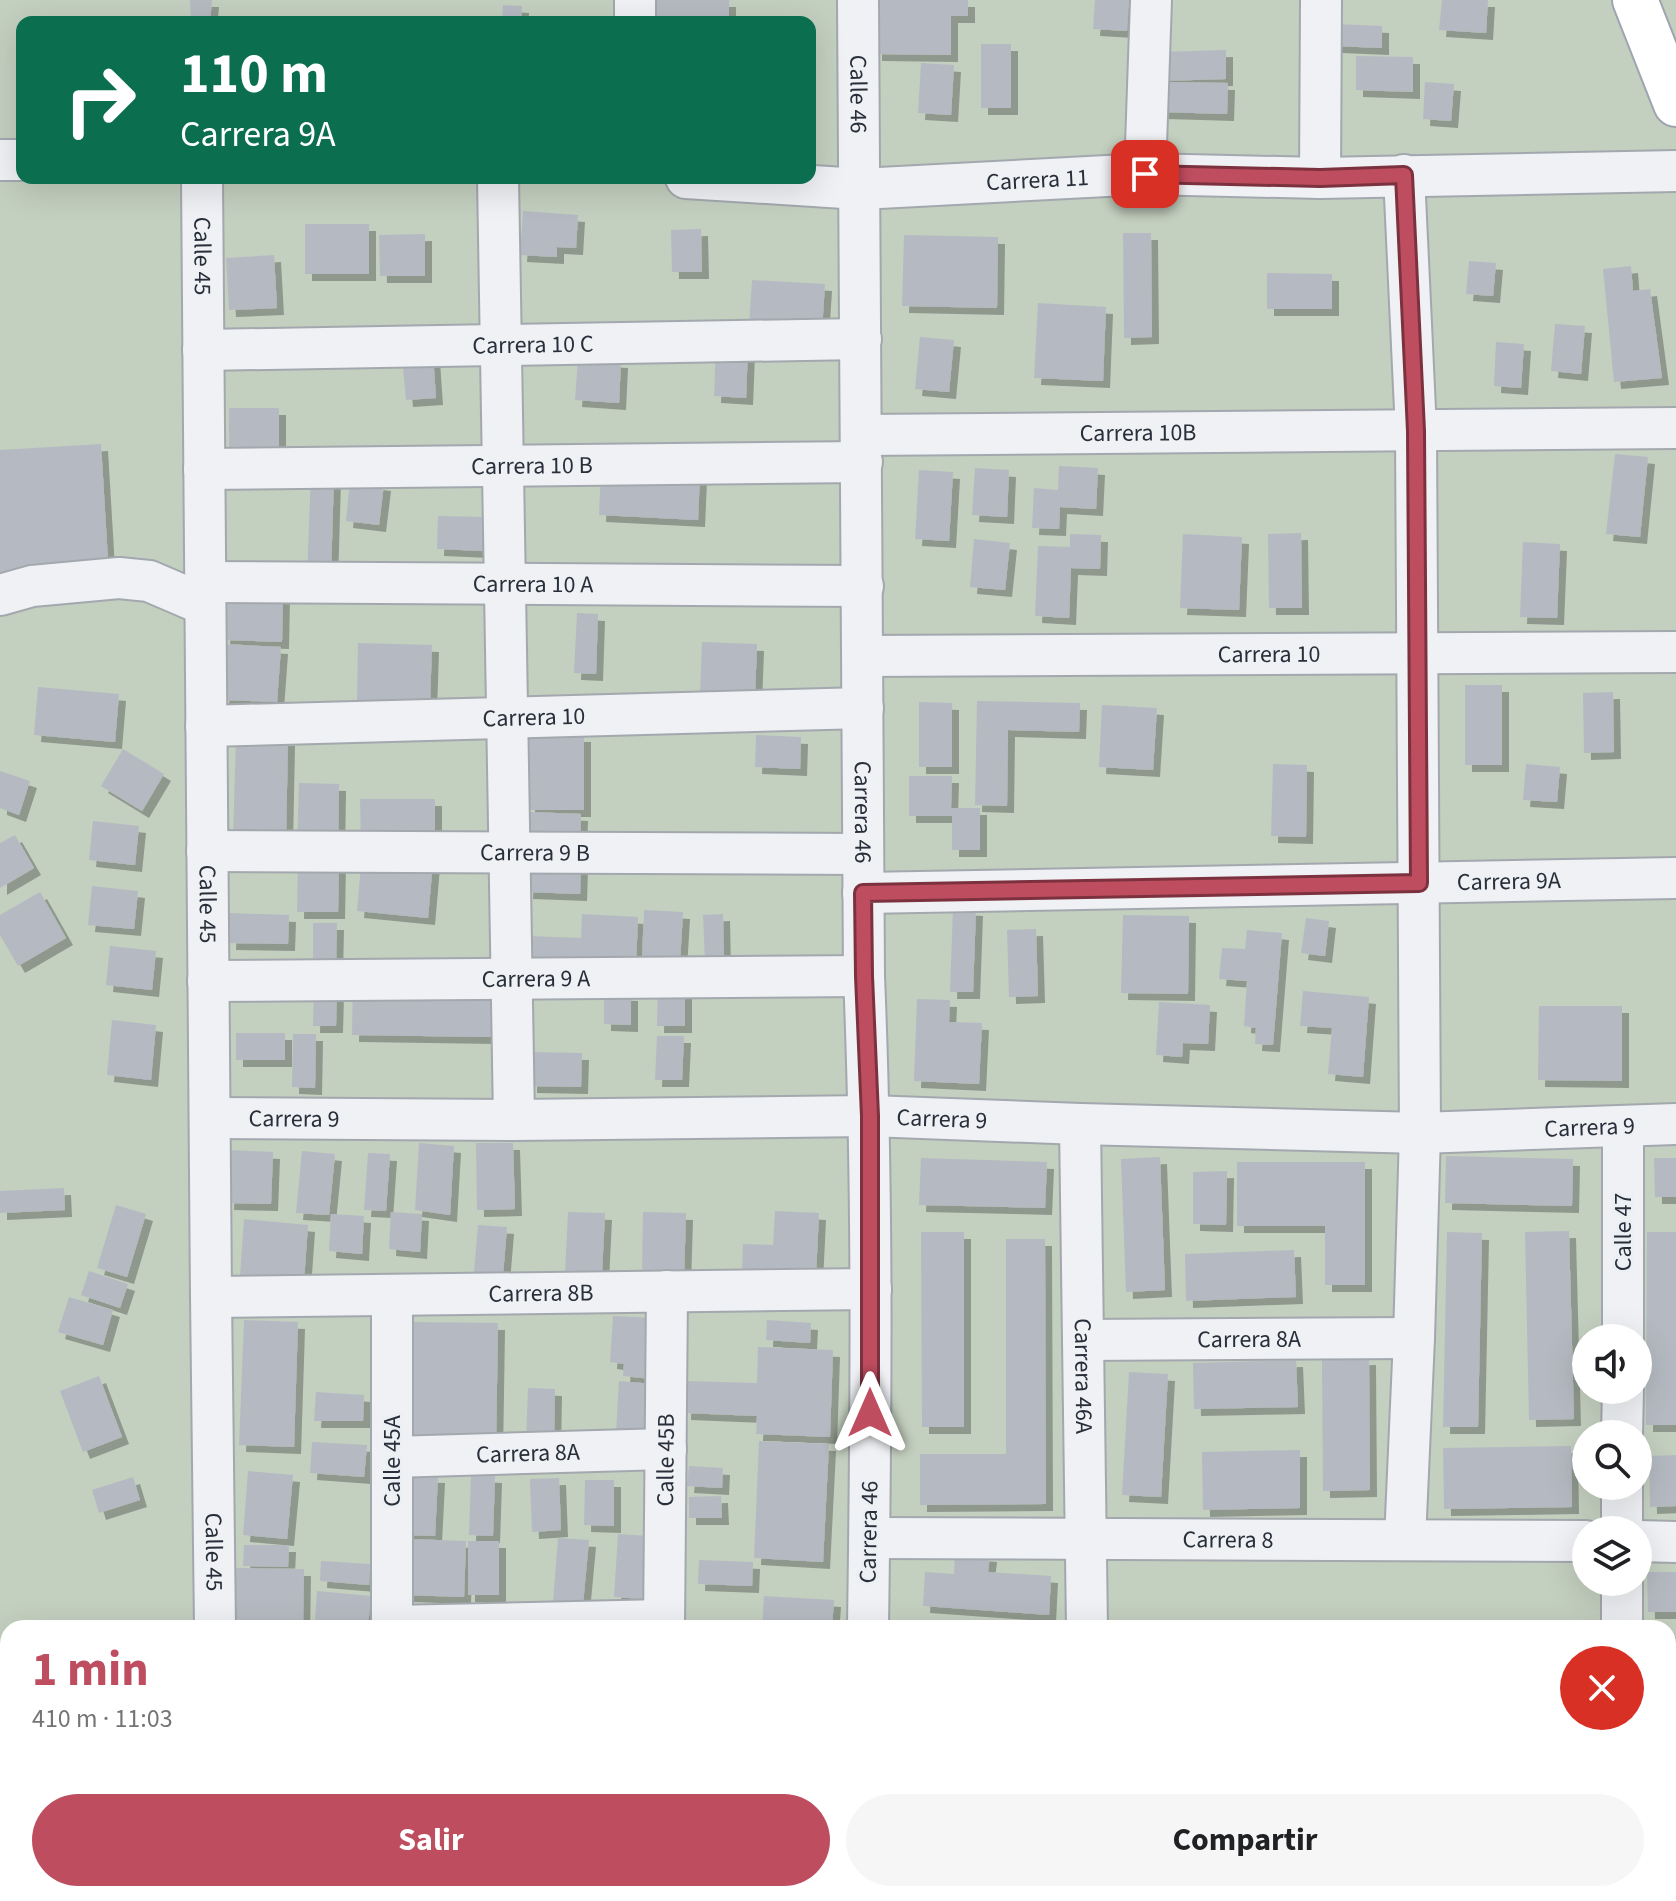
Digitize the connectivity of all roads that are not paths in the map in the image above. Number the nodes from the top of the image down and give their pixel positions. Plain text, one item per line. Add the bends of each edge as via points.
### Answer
1 (858, 0) edge
2 (1151, 0) edge
3 (1321, 0) edge
4 (1635, 0) edge
5 (1676, 104) edge
6 (1145, 174) junction
7 (1674, 174) edge
8 (1404, 175) junction
9 (1320, 178) junction
10 (202, 184) edge
11 (498, 184) edge
12 (781, 184) edge
13 (860, 189) junction
14 (861, 339) junction
15 (500, 345) junction
16 (203, 350) junction
17 (1676, 428) edge
18 (1416, 431) junction
19 (862, 449) junction
20 (502, 466) junction
21 (204, 469) junction
22 (505, 584) junction
23 (863, 586) junction
24 (205, 594) junction
25 (0, 595) edge
26 (1676, 652) edge
27 (1417, 655) junction
28 (863, 656) junction
29 (863, 708) junction
30 (507, 718) junction
31 (206, 726) junction
32 (207, 851) junction
33 (509, 853) junction
34 (863, 873) junction
35 (1676, 878) edge
36 (1419, 883) junction
37 (864, 976) junction
38 (511, 979) junction
39 (208, 981) junction
40 (870, 1116) junction
41 (210, 1118) junction
42 (514, 1120) junction
43 (1080, 1124) junction
44 (1676, 1124) edge
45 (1623, 1126) junction
46 (1420, 1133) junction
47 (871, 1289) junction
48 (667, 1291) junction
49 (392, 1295) junction
50 (211, 1297) junction
51 (1623, 1324) edge
52 (1414, 1338) junction
53 (1083, 1340) junction
54 (666, 1449) junction
55 (392, 1457) junction
56 (870, 1538) junction
57 (1086, 1539) junction
58 (1405, 1540) junction
59 (1572, 1541) edge
60 (1652, 1541) edge
61 (1676, 1542) edge
62 (1622, 1596) edge
63 (215, 1620) edge
64 (392, 1620) edge
65 (664, 1620) edge
66 (868, 1620) edge
67 (1087, 1620) edge
68 (1622, 1620) edge

1 - 13 street, Calle 46
2 - 6 street
3 - 9 street
4 - 5 main road
6 - 9 street, Carrera 11
6 - 13 street, Carrera 11
7 - 8 street, Carrera 11
8 - 9 street, Carrera 11
8 - 18 street
10 - 16 street, Calle 45
11 - 15 street
12 - 13 street, Carrera 11
13 - 14 street, Carrera 46
14 - 15 street, Carrera 10 C
14 - 19 street, Carrera 46
15 - 16 street, Carrera 10 C
15 - 20 street
16 - 21 street, Calle 45
17 - 18 street, Carrera 10B
18 - 19 street, Carrera 10B
18 - 27 street
19 - 20 street, Carrera 10 B
19 - 23 street, Carrera 46
20 - 21 street, Carrera 10 B
20 - 22 street
21 - 24 street, Calle 45
22 - 23 street, Carrera 10 A
22 - 24 street, Carrera 10 A
22 - 30 street
23 - 28 street, Carrera 46
24 - 25 street via 119,578 32,586
24 - 31 street, Calle 45
26 - 27 street, Carrera 10
27 - 28 street, Carrera 10
27 - 36 street
28 - 29 street, Carrera 46
29 - 30 street, Carrera 10
29 - 34 street, Carrera 46
30 - 31 street, Carrera 10
30 - 33 street
31 - 32 street, Calle 45
32 - 33 street, Carrera 9 B
32 - 39 street, Calle 45
33 - 34 street, Carrera 9 B
33 - 38 street
34 - 36 street, Carrera 9A
34 - 37 street, Carrera 46
35 - 36 street, Carrera 9A
36 - 46 street
37 - 38 street, Carrera 9 A
37 - 40 street, Carrera 46
38 - 39 street, Carrera 9 A
38 - 42 street
39 - 41 street, Calle 45
40 - 42 street, Carrera 9
40 - 43 street, Carrera 9
40 - 47 street, Carrera 46
41 - 42 street, Carrera 9
41 - 50 street, Calle 45
43 - 46 street, Carrera 9
43 - 53 street, Carrera 46A
44 - 45 street, Carrera 9
45 - 46 street, Carrera 9
45 - 51 street, Calle 47
46 - 52 street
47 - 48 street, Carrera 8B
47 - 56 street, Carrera 46
48 - 49 street, Carrera 8B
48 - 54 street, Calle 45B
49 - 50 street, Carrera 8B
49 - 55 street, Calle 45A
50 - 63 street, Calle 45
52 - 53 street, Carrera 8A
52 - 58 street
53 - 57 street, Carrera 46A
54 - 55 street, Carrera 8A
54 - 65 street, Calle 45B
55 - 64 street, Calle 45A
56 - 57 street, Carrera 8
56 - 66 street, Carrera 46
57 - 58 street, Carrera 8
57 - 67 street, Carrera 46A
58 - 59 street, Carrera 8
60 - 61 street
62 - 68 street

